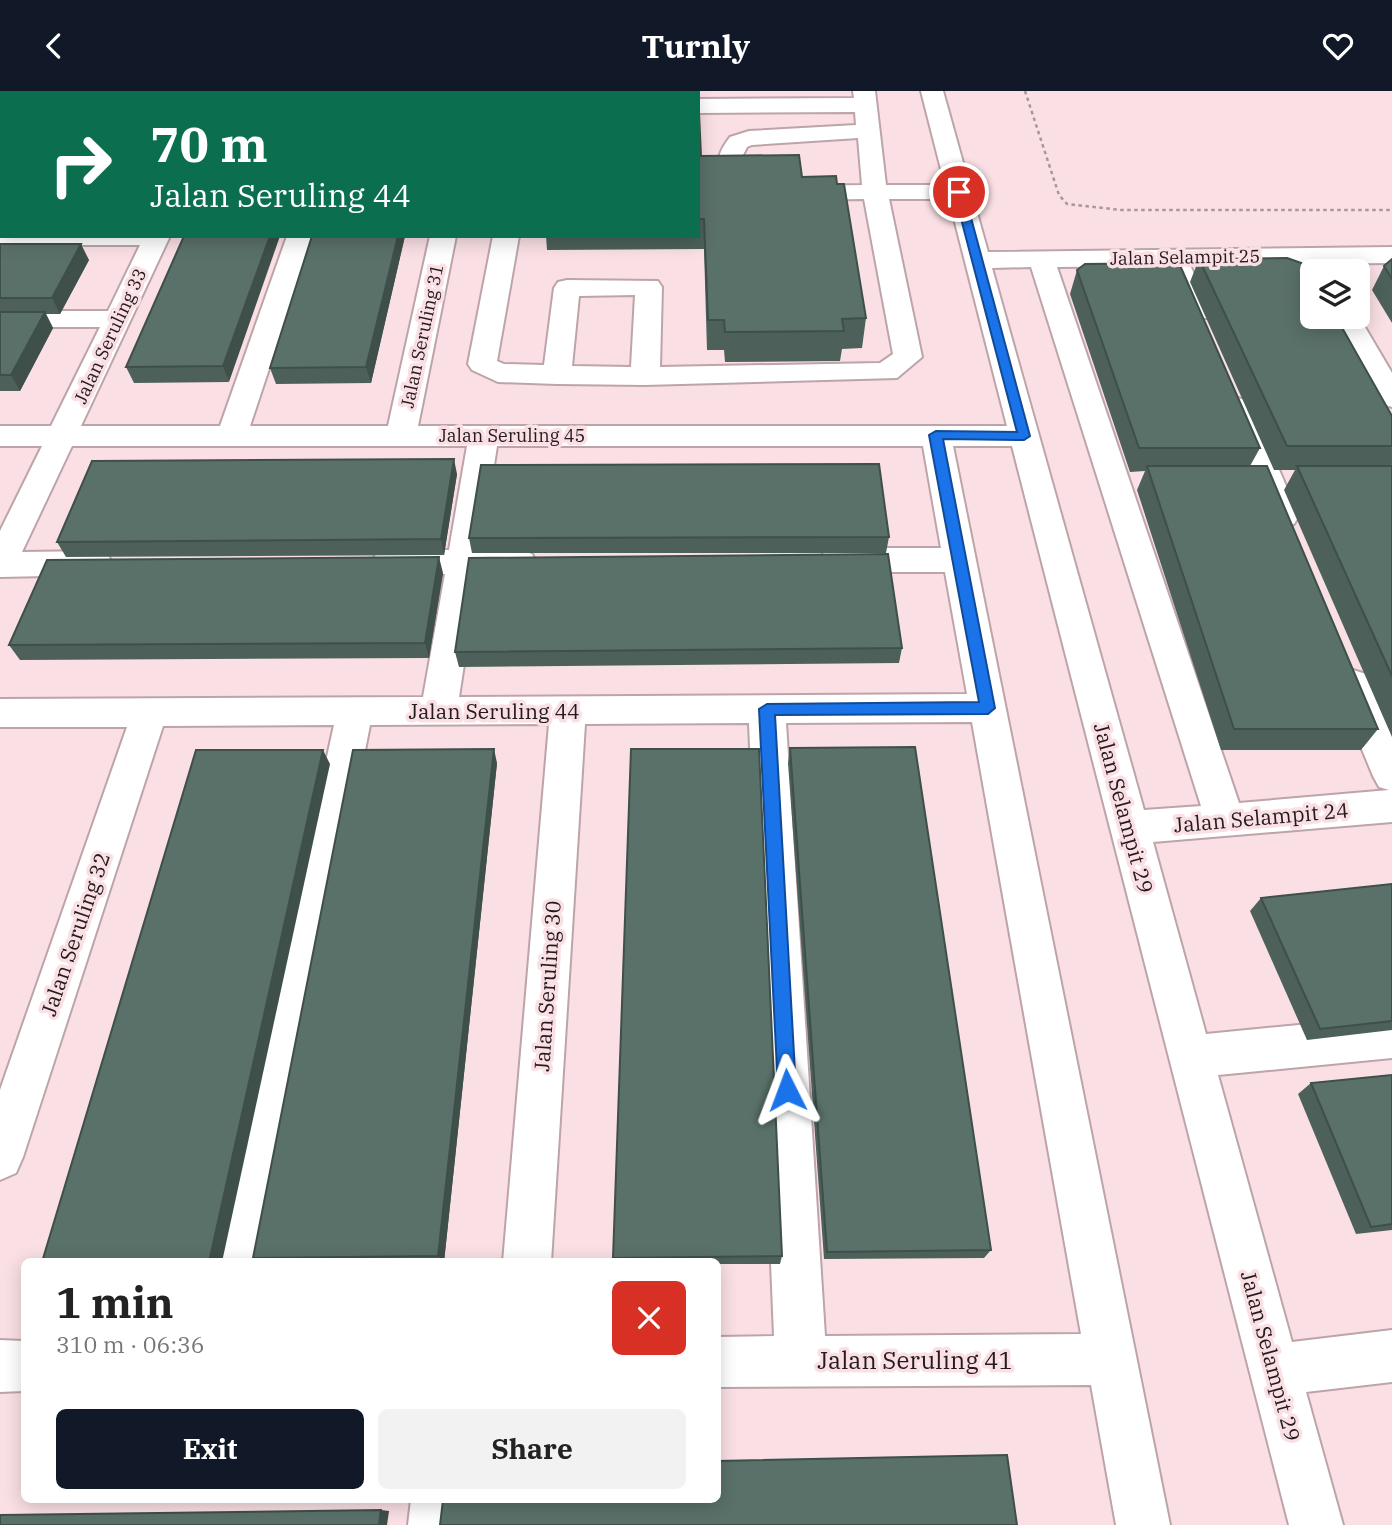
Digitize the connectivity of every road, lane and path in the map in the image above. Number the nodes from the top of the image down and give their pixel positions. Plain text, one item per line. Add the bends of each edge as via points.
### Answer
1 (932, 91) edge
2 (1025, 91) edge
3 (813, 98) edge
4 (865, 98) edge
5 (700, 106) edge
6 (867, 131) junction
7 (732, 169) edge
8 (959, 192) junction
9 (798, 193) edge
10 (875, 193) junction
11 (1392, 210) edge
12 (157, 238) edge
13 (299, 238) edge
14 (443, 238) edge
15 (506, 238) edge
16 (1392, 255) edge
17 (1174, 257) junction
18 (1041, 258) junction
19 (1353, 259) edge
20 (977, 260) junction
21 (1300, 262) edge
22 (0, 319) edge
23 (117, 319) junction
24 (1352, 329) edge
25 (1210, 342) edge
26 (557, 375) junction
27 (645, 376) junction
28 (1225, 379) edge
29 (1392, 398) edge
30 (484, 434) junction
31 (232, 435) junction
32 (401, 435) junction
33 (936, 435) junction
34 (0, 436) edge
35 (63, 436) junction
36 (1024, 436) junction
37 (1292, 539) edge
38 (960, 559) junction
39 (808, 560) edge
40 (351, 562) edge
41 (463, 562) junction
42 (545, 562) edge
43 (127, 563) edge
44 (0, 564) edge
45 (1340, 651) edge
46 (988, 708) junction
47 (767, 709) junction
48 (568, 710) junction
49 (355, 711) junction
50 (439, 711) junction
51 (150, 712) junction
52 (0, 713) edge
53 (1392, 776) edge
54 (1392, 806) edge
55 (1225, 820) junction
56 (1129, 828) junction
57 (1392, 1037) edge
58 (1191, 1057) junction
59 (0, 1157) edge
60 (241, 1258) edge
61 (527, 1258) edge
62 (1392, 1356) edge
63 (1112, 1359) junction
64 (801, 1361) junction
65 (721, 1362) edge
66 (0, 1366) edge
67 (21, 1366) edge
68 (1275, 1370) junction
69 (438, 1503) edge
70 (435, 1525) edge
71 (1143, 1525) edge
72 (1316, 1525) edge

1 - 8 street, Jalan Selampit 29
2 - 11 path via 1059,195 1068,204 1121,210
3 - 4 street
3 - 5 street
4 - 6 street
6 - 7 street via 749,138 738,142 730,157
6 - 10 street
8 - 10 street
8 - 20 street, Jalan Selampit 29
9 - 10 street
10 - 27 street via 908,357 887,372
12 - 23 street, Jalan Seruling 33
13 - 31 street
14 - 32 street, Jalan Seruling 31
15 - 26 street via 482,364 498,373
16 - 19 street, Jalan Selampit 25
17 - 18 street, Jalan Selampit 25
17 - 21 street, Jalan Selampit 25
17 - 25 street
18 - 20 street, Jalan Selampit 25
18 - 55 street via 1126,477
20 - 36 street, Jalan Selampit 29
22 - 23 street
23 - 35 street, Jalan Seruling 33
24 - 29 street
26 - 27 street
26 - 27 street via 567,288 649,288
28 - 37 street
30 - 32 street, Jalan Seruling 45
30 - 33 street, Jalan Seruling 45
30 - 41 street
31 - 32 street, Jalan Seruling 45
31 - 35 street, Jalan Seruling 45
33 - 36 street, Jalan Seruling 45
33 - 38 street
34 - 35 street, Jalan Seruling 45
35 - 44 street, Jalan Seruling 33
36 - 56 street, Jalan Selampit 29
38 - 39 street
38 - 46 street
40 - 41 street
41 - 42 street
41 - 50 street
43 - 44 street
45 - 53 street
46 - 47 street, Jalan Seruling 44
46 - 63 street
47 - 48 street, Jalan Seruling 44
47 - 64 street
48 - 50 street, Jalan Seruling 44
48 - 61 street, Jalan Seruling 30
49 - 50 street, Jalan Seruling 44
49 - 51 street, Jalan Seruling 44
49 - 60 street
51 - 52 street, Jalan Seruling 44
51 - 59 street, Jalan Seruling 32
54 - 55 street, Jalan Selampit 24
55 - 56 street, Jalan Selampit 24
56 - 58 street, Jalan Selampit 29
57 - 58 street
58 - 68 street, Jalan Selampit 29
62 - 68 street
63 - 64 street, Jalan Seruling 41
63 - 71 street
64 - 65 street, Jalan Seruling 41
66 - 67 street
68 - 72 street, Jalan Selampit 29
69 - 70 street

